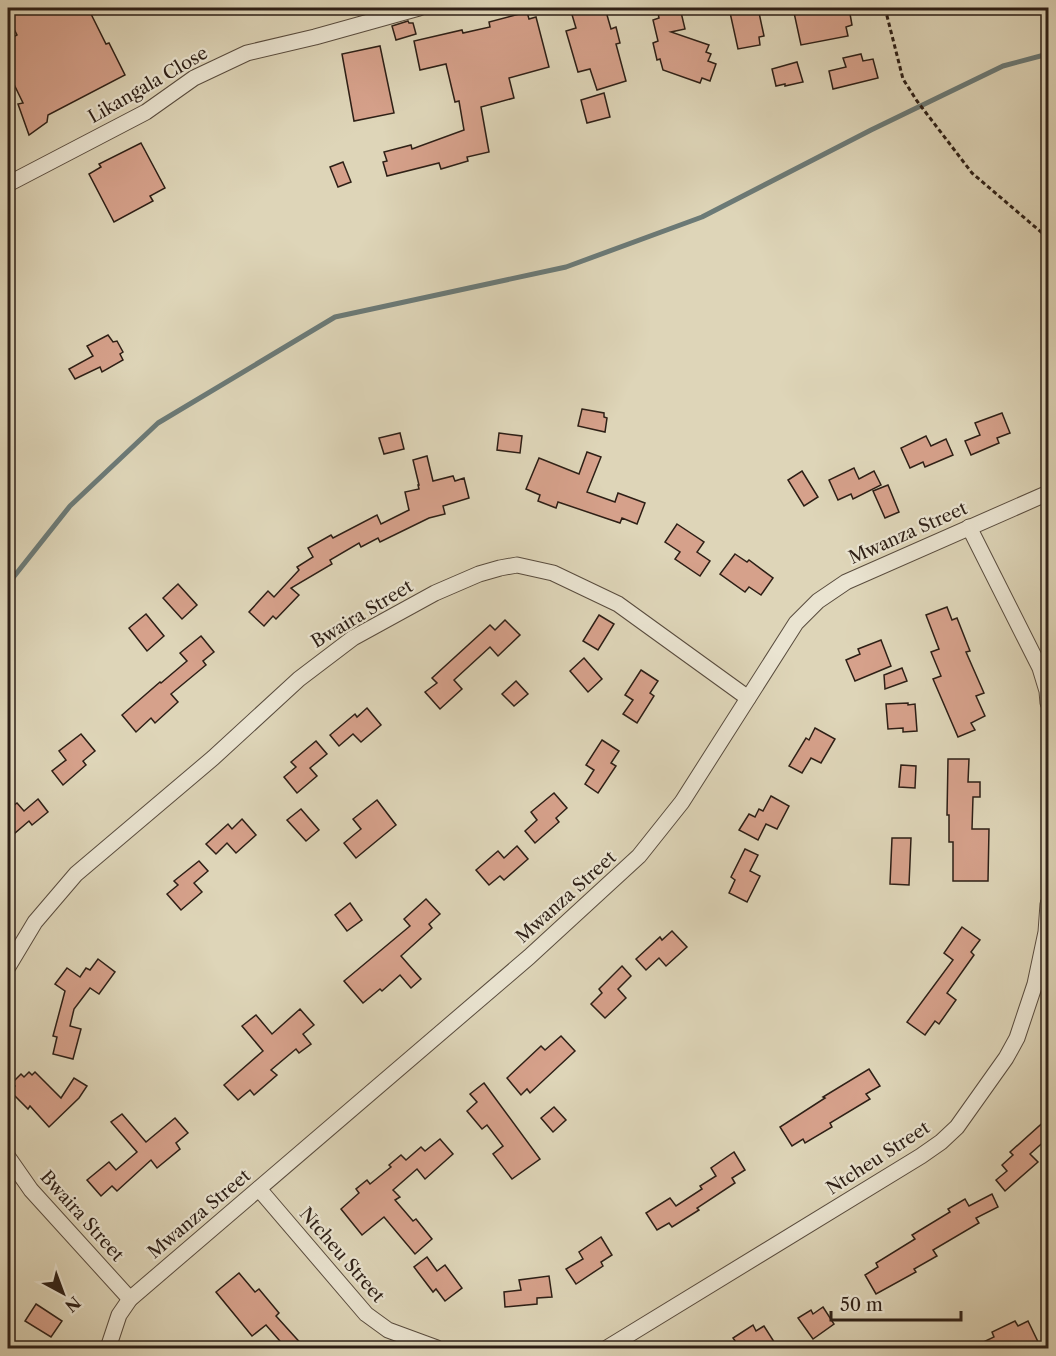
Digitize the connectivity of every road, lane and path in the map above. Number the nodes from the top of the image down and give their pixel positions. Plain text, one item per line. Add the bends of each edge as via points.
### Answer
1 (419, 8) edge
2 (885, 8) edge
3 (8, 184) edge
4 (1048, 238) edge
5 (1048, 493) edge
6 (969, 527) junction
7 (747, 698) junction
8 (1048, 703) edge
9 (1048, 904) edge
10 (8, 967) edge
11 (8, 1157) edge
12 (259, 1189) junction
13 (130, 1299) junction
14 (108, 1348) edge
15 (437, 1348) edge
16 (607, 1348) edge

1 - 3 street, Likangala Close via 247,53 194,78 146,112
2 - 4 path via 903,80 917,101 972,173
5 - 6 street, Mwanza Street
6 - 7 street, Mwanza Street via 831,591 796,623
6 - 8 street via 1040,668
7 - 10 street, Bwaira Street via 603,595 552,573 517,565 480,574 435,593 353,638 299,679 76,874 35,922
7 - 12 street, Mwanza Street via 682,802 639,856 529,957
9 - 16 street, Ntcheu Street via 1035,984 1017,1038 957,1127 921,1156
11 - 13 street, Bwaira Street via 32,1191
12 - 13 street, Mwanza Street
12 - 15 street, Ntcheu Street via 366,1314 388,1330
13 - 14 street, Mwanza Street via 119,1315

